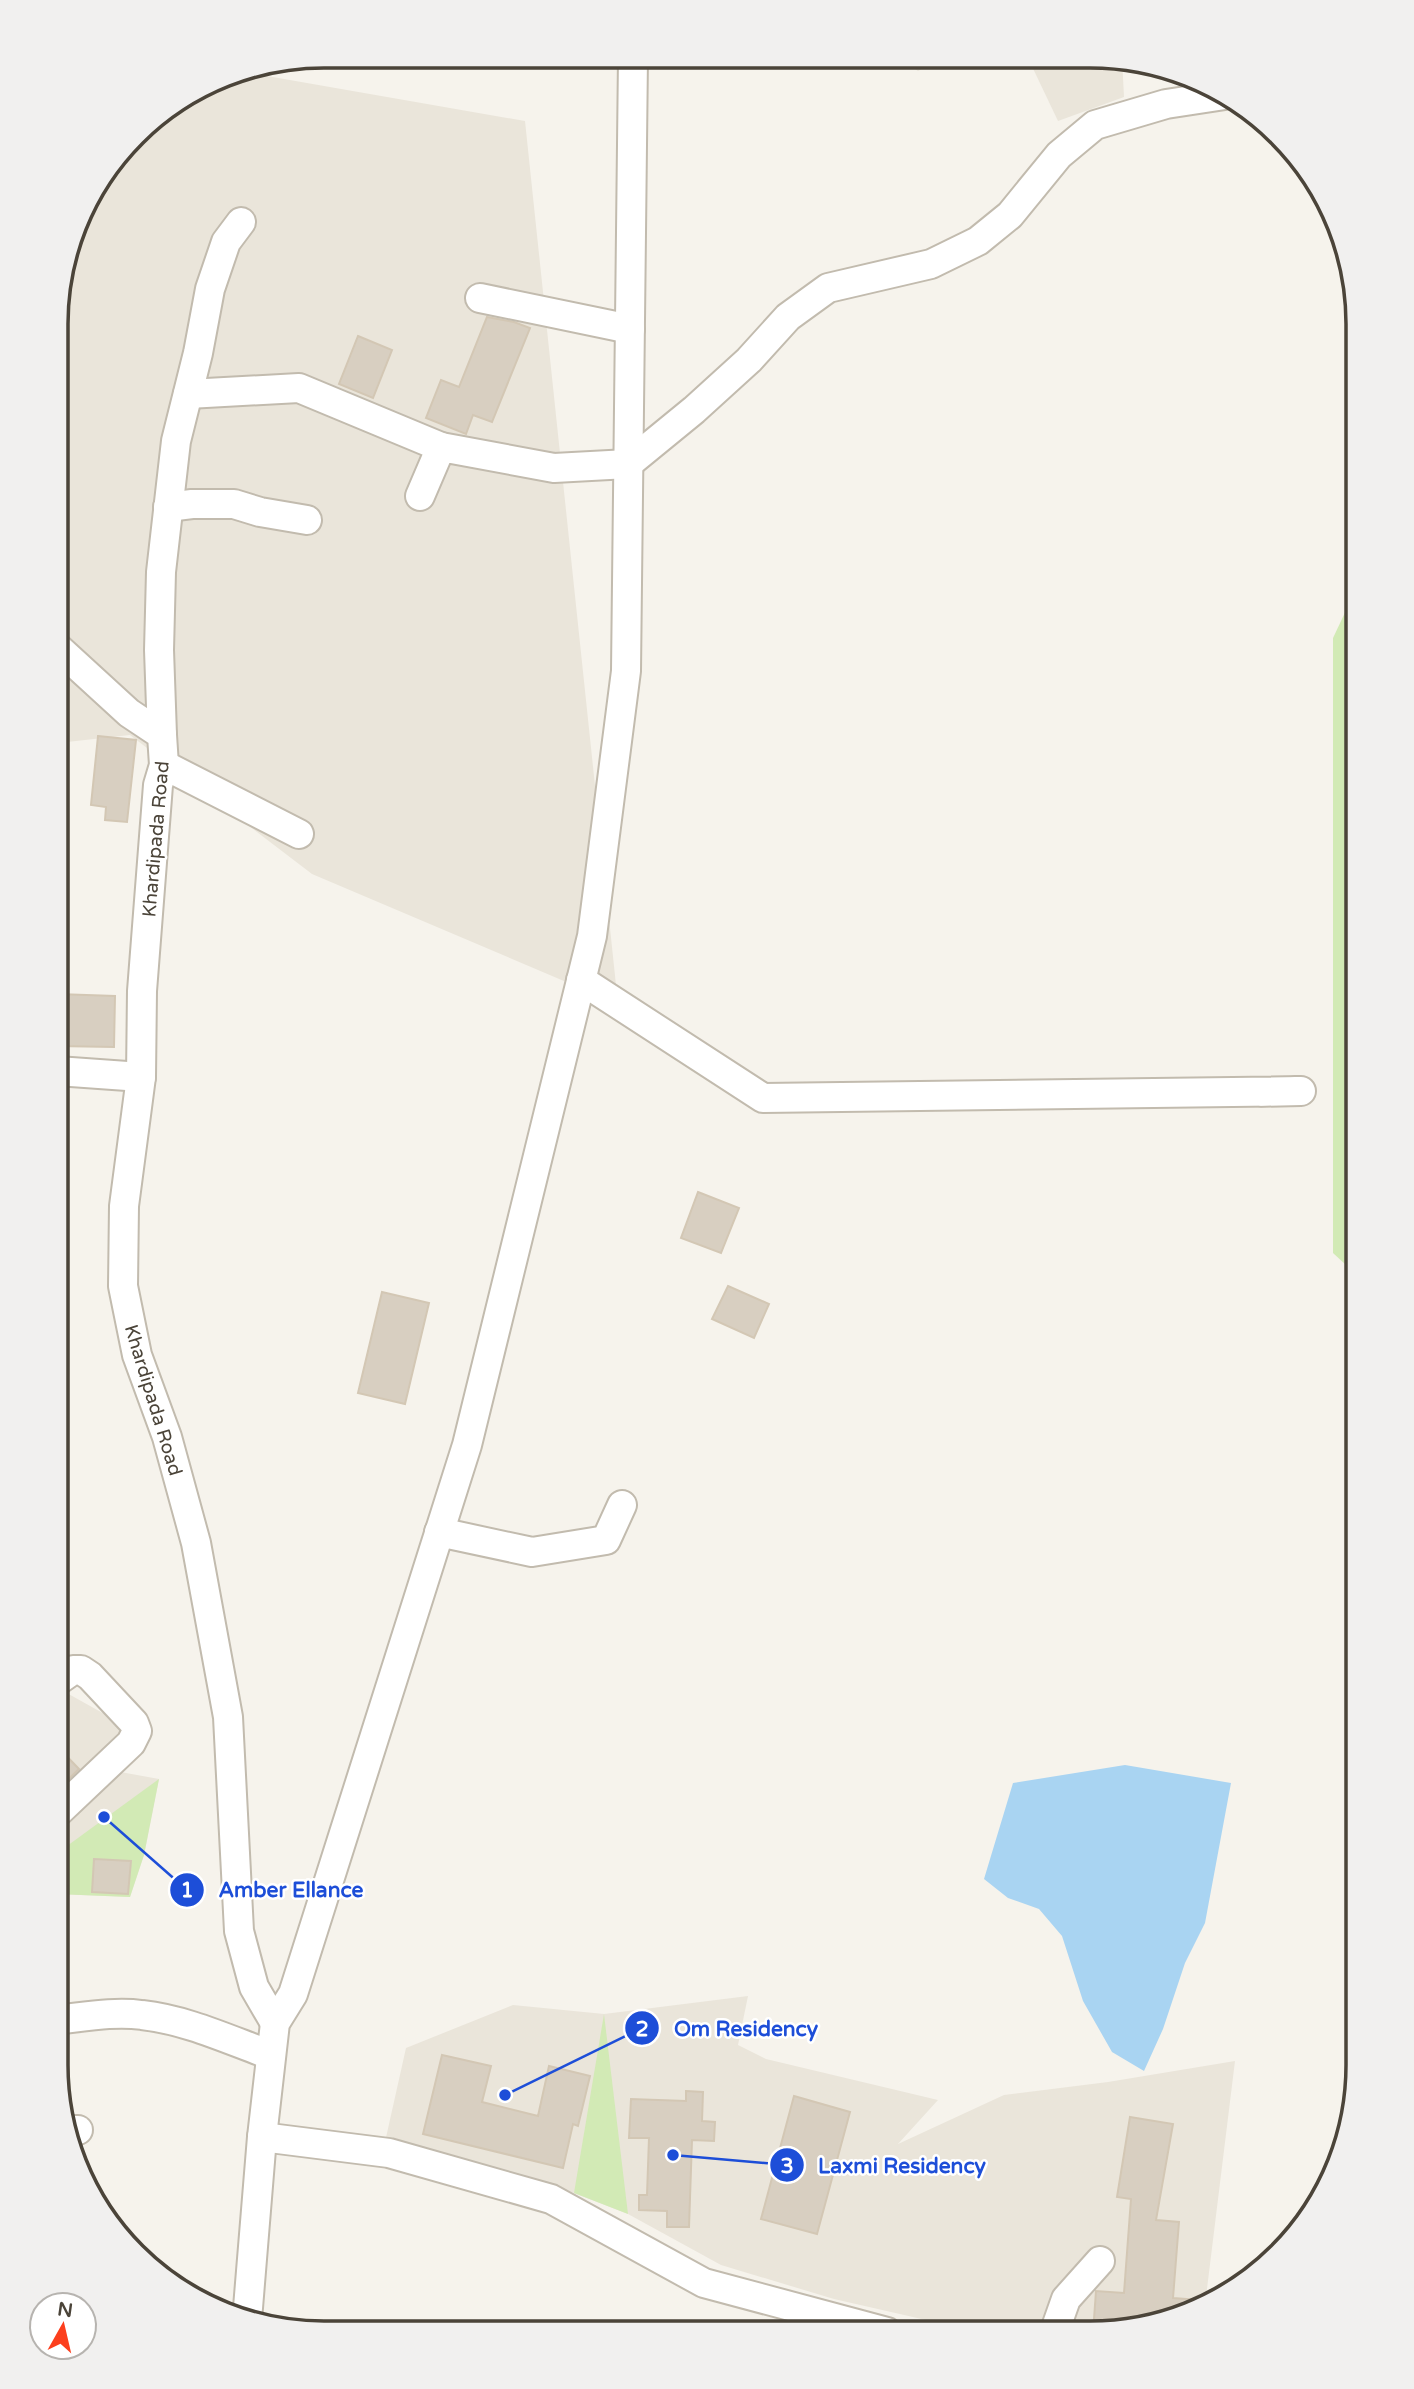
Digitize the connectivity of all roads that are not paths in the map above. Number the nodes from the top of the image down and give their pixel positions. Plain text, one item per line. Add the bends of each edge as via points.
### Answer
1 (633, 68) edge
2 (1208, 98) edge
3 (241, 222) dead end
4 (480, 298) dead end
5 (630, 329) junction
6 (188, 394) junction
7 (441, 447) junction
8 (628, 464) junction
9 (421, 496) dead end
10 (168, 507) junction
11 (307, 520) dead end
12 (68, 657) edge
13 (162, 735) junction
14 (164, 765) junction
15 (299, 834) dead end
16 (581, 981) junction
17 (68, 1072) edge
18 (141, 1077) junction
19 (1261, 1092) dead end
20 (622, 1505) dead end
21 (439, 1532) junction
22 (68, 1674) edge
23 (68, 1803) edge
24 (68, 2019) edge
25 (275, 2023) junction
26 (271, 2055) junction
27 (262, 2137) junction
28 (1100, 2261) dead end
29 (248, 2309) edge
30 (805, 2321) edge
31 (1059, 2321) edge

1 - 5 street
2 - 8 street via 1166,104 1095,125 1059,155 1010,215 978,241 931,264 828,288 788,317 749,360
3 - 6 street via 226,242 210,289
4 - 5 street
5 - 8 street
6 - 7 street via 299,387
6 - 10 street via 176,441
7 - 8 street via 554,468
7 - 9 street
8 - 16 street via 626,671 592,936
10 - 11 street via 234,504
10 - 13 street via 161,572
12 - 13 street, Khardipada Road via 129,713
13 - 14 street, Khardipada Road
14 - 15 street
14 - 18 street, Khardipada Road via 158,785 142,991
16 - 19 street via 763,1098 1301,1091
16 - 21 street via 467,1445
17 - 18 street
18 - 25 street, Khardipada Road via 124,1206 123,1286 137,1355 167,1437 196,1543 228,1717 239,1931 254,1987
20 - 21 street via 606,1540 532,1552
21 - 25 street via 293,1994
22 - 23 street via 81,1670 90,1676 134,1723 136,1731 131,1743
24 - 26 street via 141,2015 179,2022
25 - 26 street
26 - 27 street
27 - 29 street
27 - 30 street via 389,2153 551,2199 704,2283
28 - 31 street via 1066,2299

